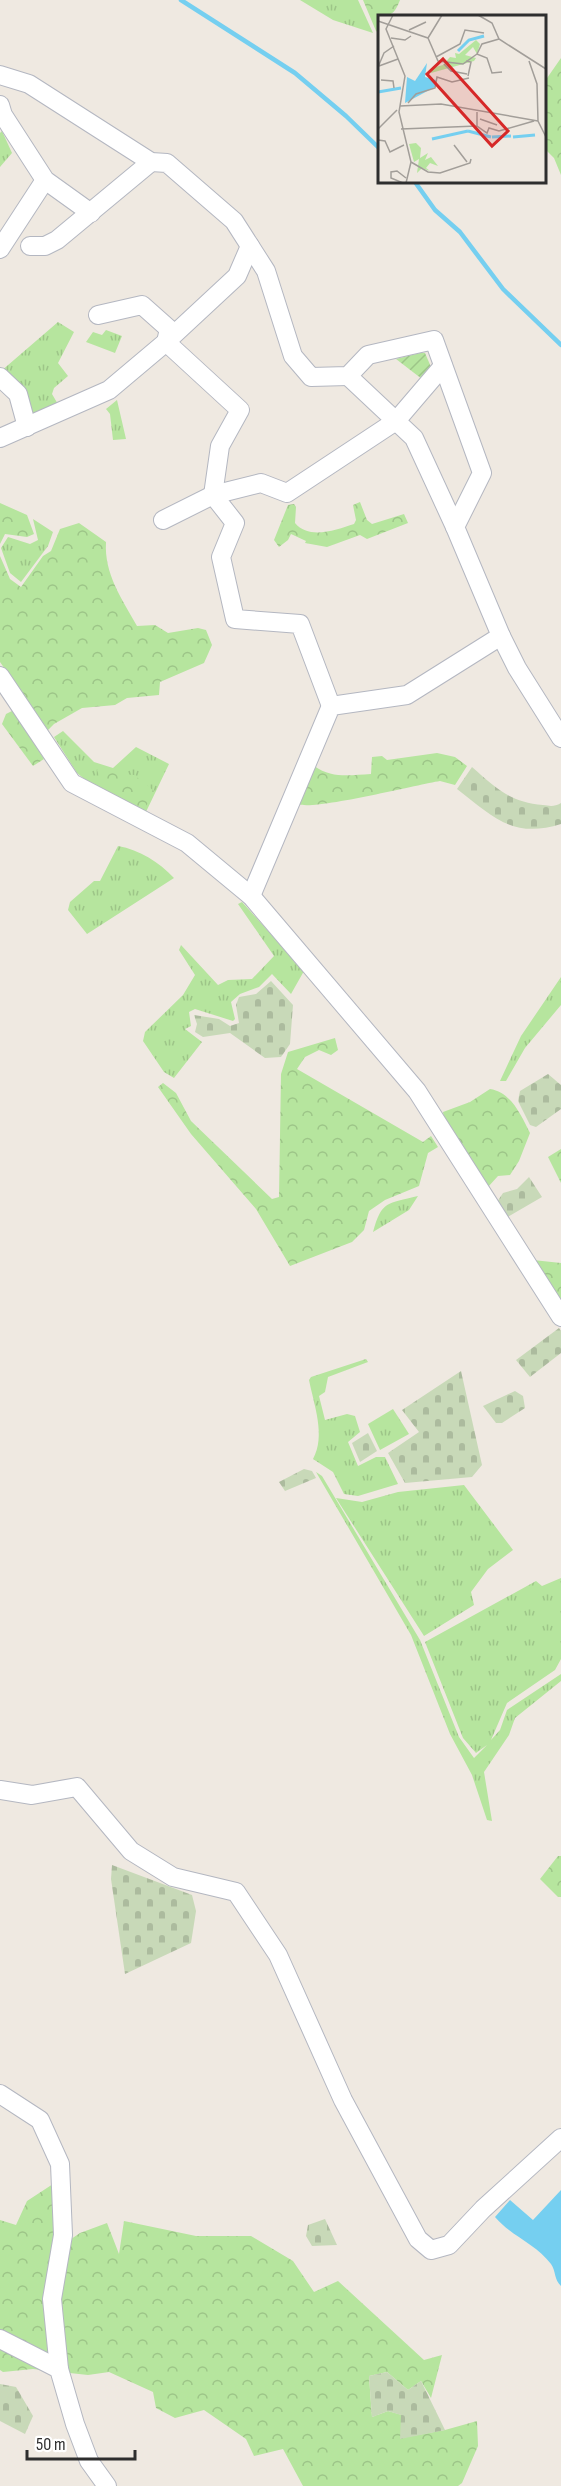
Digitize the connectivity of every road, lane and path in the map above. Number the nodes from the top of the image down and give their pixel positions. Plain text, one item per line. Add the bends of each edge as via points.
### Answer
1 (0, 75) edge
2 (0, 105) edge
3 (151, 162) junction
4 (45, 180) junction
5 (91, 213) junction
6 (30, 246) dead end
7 (250, 246) junction
8 (0, 249) edge
9 (98, 315) dead end
10 (166, 342) junction
11 (443, 366) junction
12 (348, 376) junction
13 (0, 377) edge
14 (396, 421) junction
15 (27, 427) junction
16 (0, 438) edge
17 (213, 495) junction
18 (163, 520) dead end
19 (455, 527) junction
20 (501, 636) junction
21 (0, 676) edge
22 (331, 706) junction
23 (561, 738) edge
24 (251, 896) junction
25 (561, 1317) edge
26 (0, 1790) edge
27 (0, 2094) edge
28 (561, 2138) edge
29 (0, 2339) edge
30 (58, 2369) junction
31 (107, 2486) edge

1 - 3 street via 29,84
2 - 4 street
3 - 5 street
3 - 7 street via 166,163 234,221
4 - 5 street
4 - 8 street
5 - 6 street via 57,240 45,246
7 - 10 street via 237,276
7 - 12 street via 266,271 293,356 311,377
9 - 10 street via 142,305 169,329
10 - 15 street via 109,390
10 - 17 street via 240,410 220,446
11 - 12 street via 434,340 368,355
11 - 14 street
11 - 19 street via 482,473
12 - 14 street
13 - 15 street via 18,394
14 - 17 street via 287,494 261,483
14 - 19 street via 414,438
15 - 16 street
17 - 18 street
17 - 22 street via 235,523 221,556 236,619 300,624
19 - 20 street
20 - 22 street via 406,695
20 - 23 street
21 - 24 street via 72,783 186,843
22 - 24 street
24 - 25 street via 417,1091
26 - 28 street via 32,1795 77,1787 131,1851 173,1877 236,1892 278,1955 342,2100 418,2239 430,2250 449,2246 483,2209
27 - 30 street via 40,2120 60,2164 63,2235 52,2299
29 - 30 street
30 - 31 street via 89,2461

